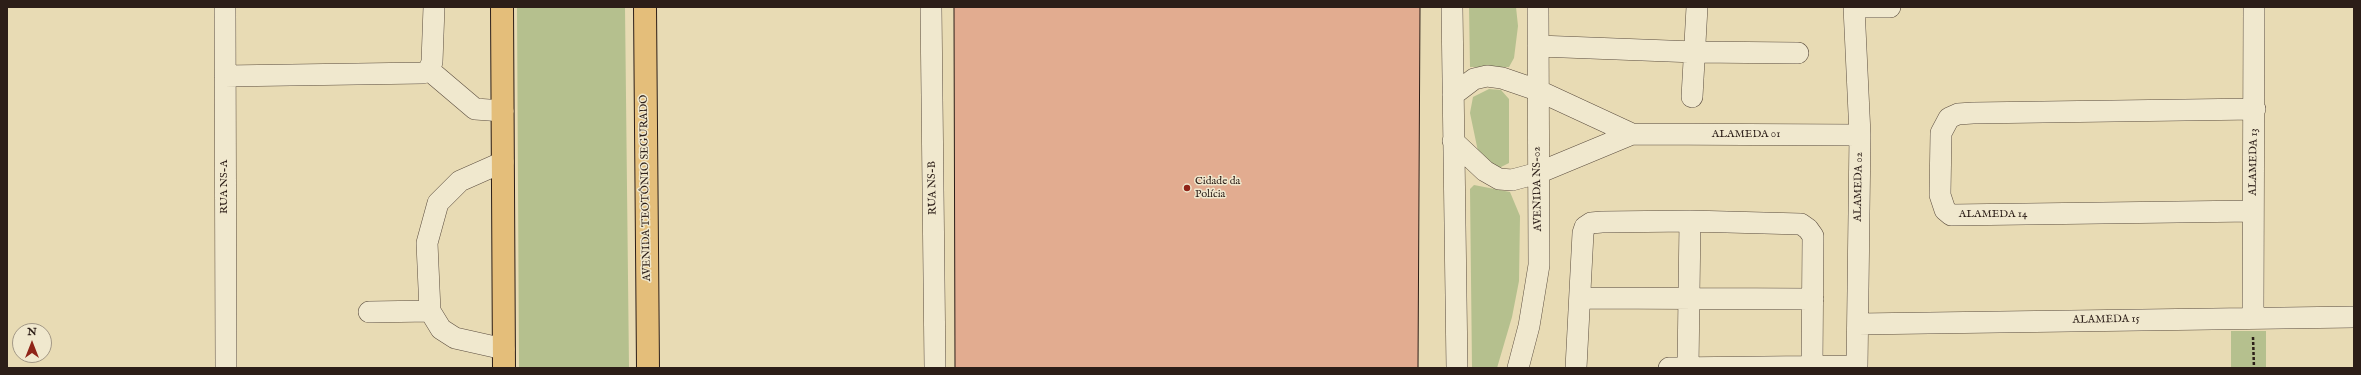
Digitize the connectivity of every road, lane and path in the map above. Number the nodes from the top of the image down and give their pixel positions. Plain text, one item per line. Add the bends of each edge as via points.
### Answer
1 (225, 7) edge
2 (434, 7) edge
3 (502, 7) edge
4 (645, 7) edge
5 (931, 7) edge
6 (1452, 7) edge
7 (1538, 7) edge
8 (1697, 7) edge
9 (1854, 7) edge
10 (1890, 7) edge
11 (2254, 7) edge
12 (1538, 46) junction
13 (1695, 52) junction
14 (1798, 53) dead end
15 (429, 70) junction
16 (225, 76) junction
17 (1537, 90) junction
18 (1453, 95) junction
19 (1692, 98) dead end
20 (2255, 109) junction
21 (503, 111) junction
22 (1632, 134) junction
23 (1860, 135) junction
24 (1453, 141) junction
25 (503, 162) junction
26 (1538, 173) junction
27 (2253, 211) junction
28 (1690, 221) junction
29 (1580, 298) junction
30 (1690, 299) junction
31 (1813, 299) junction
32 (430, 311) junction
33 (369, 312) dead end
34 (2354, 317) edge
35 (2253, 318) junction
36 (1858, 324) junction
37 (504, 358) edge
38 (1812, 367) edge
39 (1857, 367) edge
40 (226, 368) edge
41 (648, 368) edge
42 (935, 368) edge
43 (1457, 368) edge
44 (1518, 368) edge
45 (1576, 368) edge
46 (1669, 368) edge
47 (1688, 368) edge
48 (2254, 368) edge

1 - 16 street, RUA NS-A
2 - 15 street via 432,62
3 - 21 main road
4 - 41 main road, AVENIDA TEOTÔNIO SEGURADO
5 - 42 street, RUA NS-B
6 - 18 street
7 - 12 street, AVENIDA NS-02
8 - 13 street
9 - 10 street
9 - 23 street, ALAMEDA 02
11 - 20 street, ALAMEDA 13
12 - 13 street
12 - 17 street, AVENIDA NS-02
13 - 14 street
13 - 19 street
15 - 16 street via 423,73
15 - 21 street via 475,108
16 - 40 street, RUA NS-A
17 - 18 street via 1502,78 1487,76 1474,79
17 - 22 street, ALAMEDA 01
17 - 26 street, AVENIDA NS-02
18 - 24 street
20 - 27 street, ALAMEDA 13
20 - 27 street, ALAMEDA 14 via 1958,114 1949,118 1941,132 1940,195 1945,210 1951,215
21 - 25 main road
22 - 23 street, ALAMEDA 01
22 - 26 street, ALAMEDA 01
23 - 36 street, ALAMEDA 02
24 - 26 street via 1485,171 1499,179 1512,180
24 - 43 street
25 - 32 street via 460,181 438,203 427,243
25 - 37 main road
26 - 44 street, AVENIDA NS-02 via 1539,265 1529,326
27 - 35 street, ALAMEDA 13
28 - 29 street via 1602,222 1585,227
28 - 30 street
28 - 31 street via 1801,224 1813,236
29 - 30 street
29 - 45 street
30 - 31 street
30 - 47 street
31 - 38 street
32 - 33 street
32 - 37 street via 441,329 455,338
34 - 35 street, ALAMEDA 15
35 - 36 street, ALAMEDA 15
35 - 48 path
36 - 39 street, ALAMEDA 02
38 - 39 street
38 - 47 street
46 - 47 street

